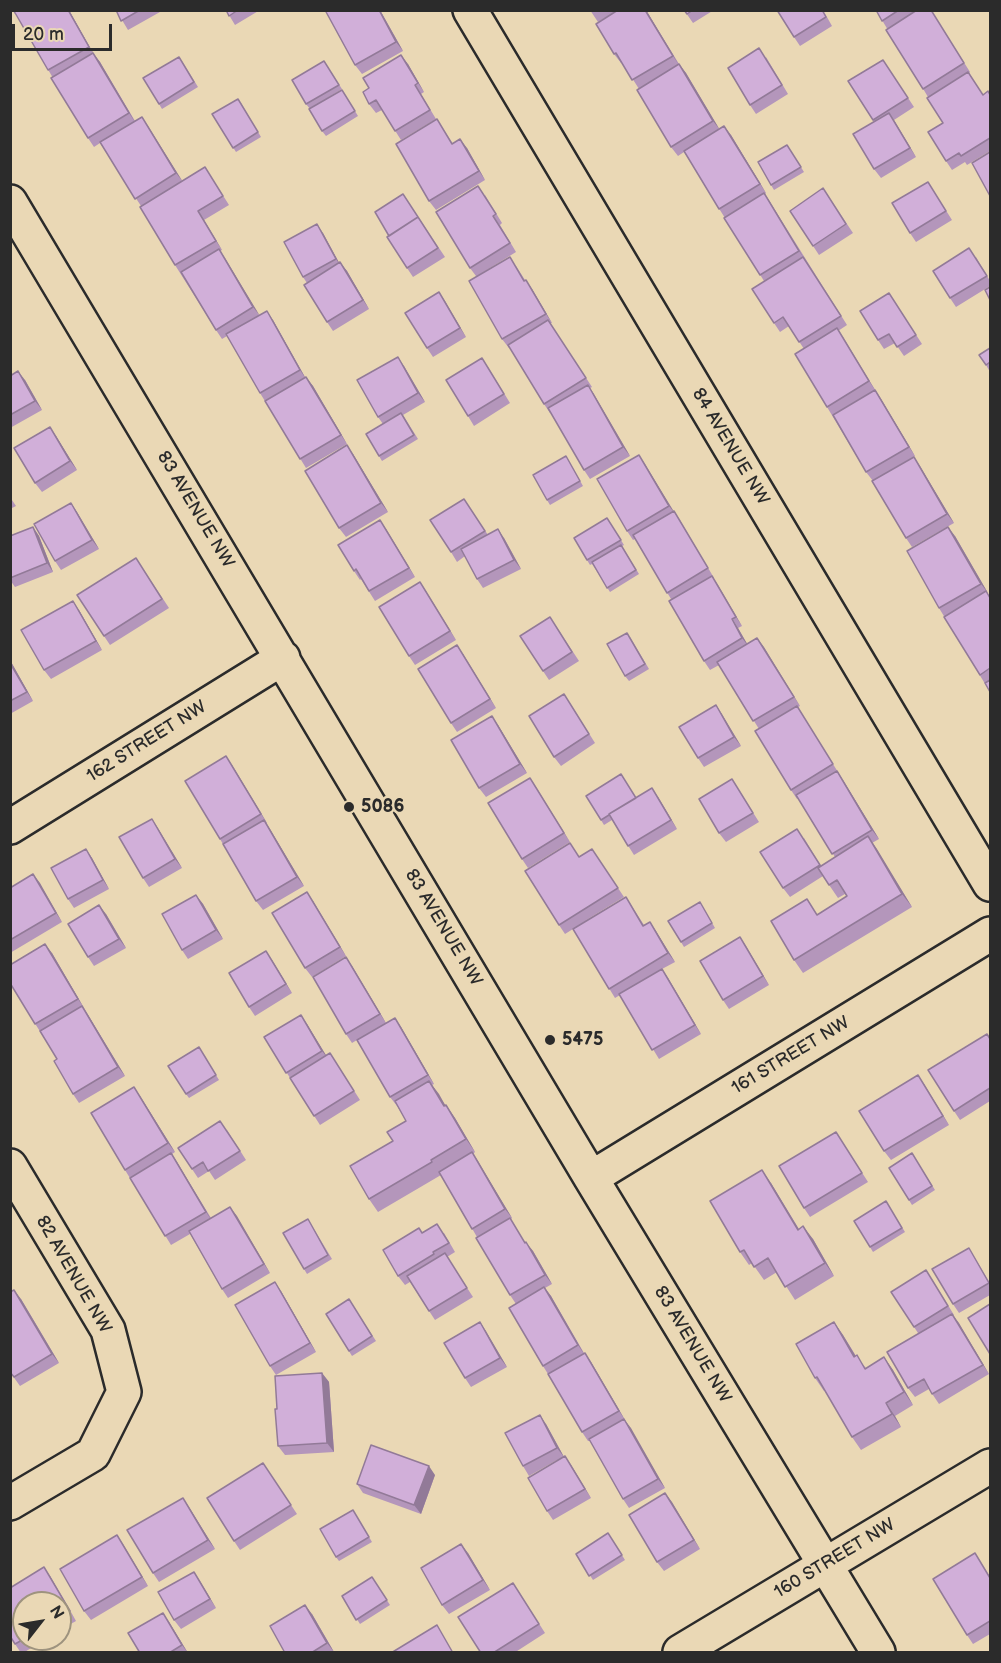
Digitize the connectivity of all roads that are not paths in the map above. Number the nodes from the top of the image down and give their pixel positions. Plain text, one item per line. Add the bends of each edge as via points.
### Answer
1 (470, 10) edge
2 (15, 220) edge
3 (283, 658) junction
4 (10, 827) edge
5 (990, 884) edge
6 (990, 934) edge
7 (10, 1166) edge
8 (591, 1178) junction
9 (990, 1466) edge
10 (10, 1503) edge
11 (825, 1565) junction
12 (680, 1653) edge
13 (878, 1653) edge

1 - 5 street, 84 AVENUE NW
2 - 3 street, 83 AVENUE NW
3 - 4 street, 162 STREET NW
3 - 8 street, 83 AVENUE NW
6 - 8 street, 161 STREET NW
7 - 10 street, 82 AVENUE NW via 108,1330 124,1392 93,1454
8 - 11 street, 83 AVENUE NW
9 - 11 street, 160 STREET NW
11 - 12 street, 160 STREET NW
11 - 13 street, 83 AVENUE NW

